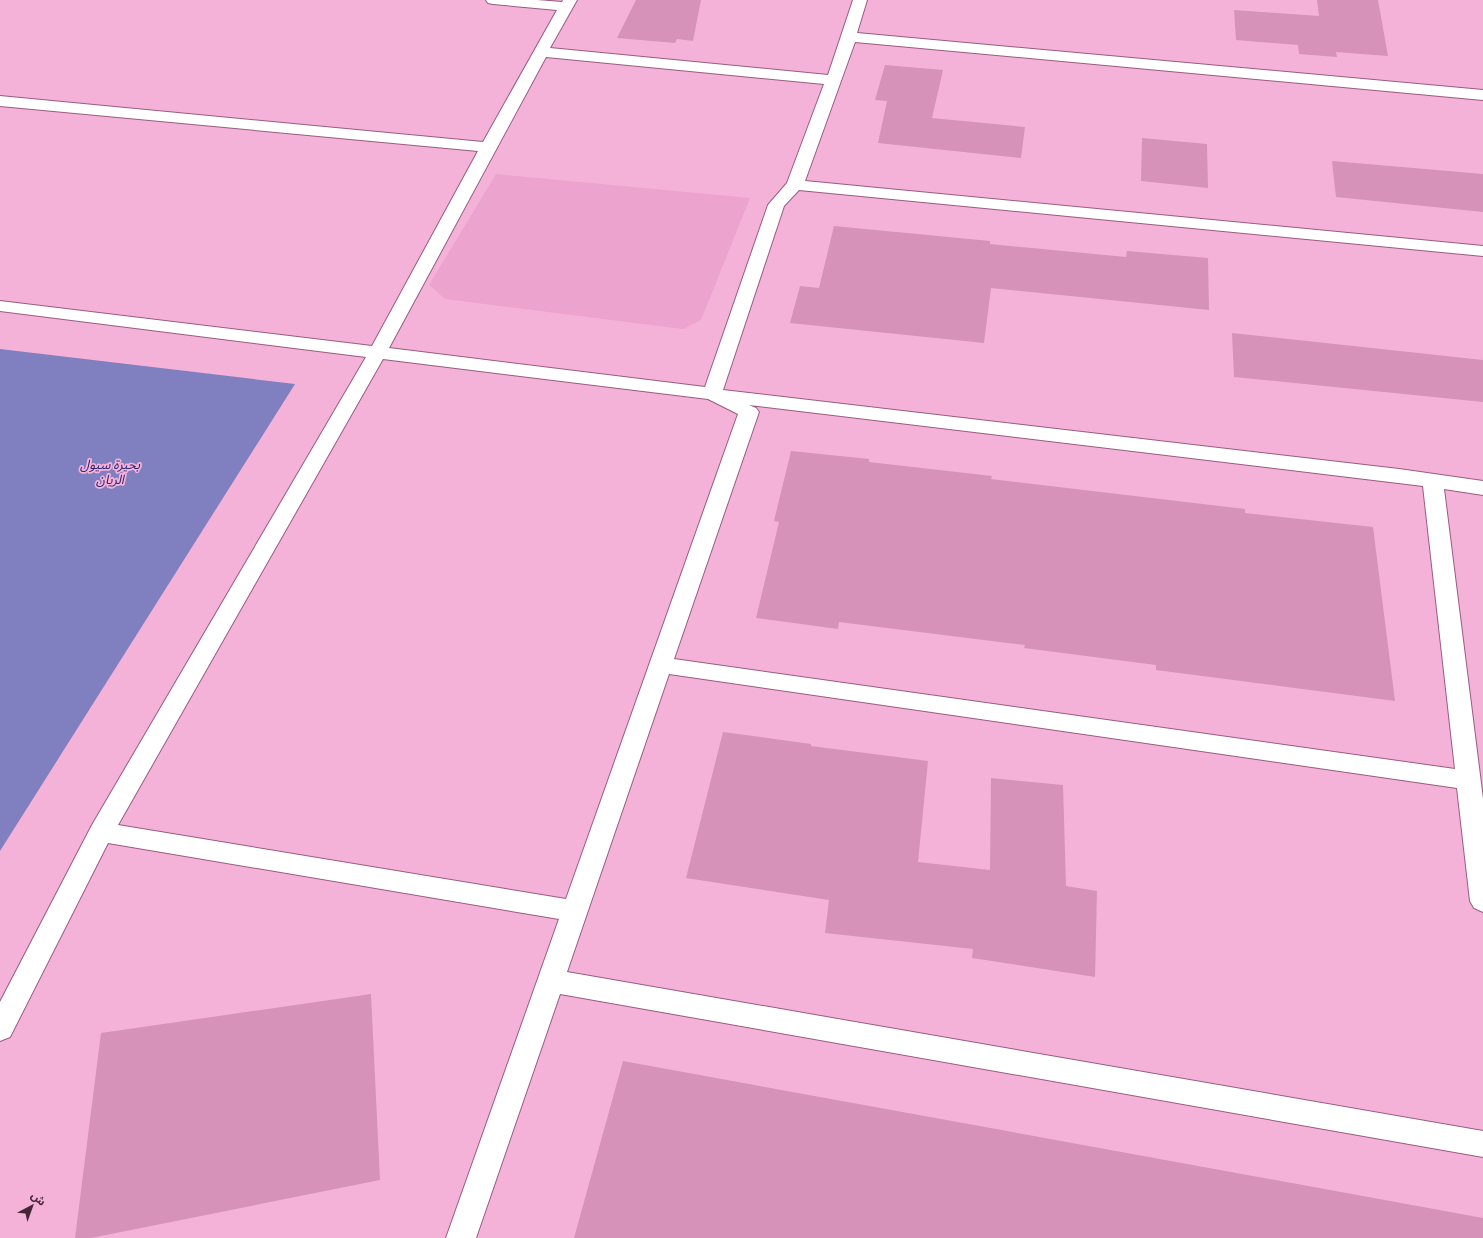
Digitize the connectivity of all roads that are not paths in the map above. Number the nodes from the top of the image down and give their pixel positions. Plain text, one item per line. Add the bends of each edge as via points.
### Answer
1 (493, 0) edge
2 (860, 0) edge
3 (568, 3) edge
4 (849, 37) junction
5 (541, 52) junction
6 (834, 80) junction
7 (1483, 95) edge
8 (0, 101) edge
9 (488, 147) junction
10 (796, 184) junction
11 (1483, 251) edge
12 (0, 306) edge
13 (378, 352) junction
14 (712, 394) junction
15 (1434, 481) junction
16 (1483, 488) edge
17 (661, 665) junction
18 (1469, 780) junction
19 (101, 832) junction
20 (1483, 901) edge
21 (576, 911) junction
22 (551, 981) junction
23 (0, 1029) edge
24 (1483, 1144) edge
25 (461, 1238) edge

1 - 3 street
2 - 4 street
3 - 5 street
4 - 6 street
4 - 7 street
5 - 6 street
5 - 9 street
6 - 10 street
8 - 9 street
9 - 13 street
10 - 11 street
10 - 14 street via 776,205
12 - 13 street
13 - 14 street
13 - 19 street
14 - 15 street
14 - 17 street via 749,412
15 - 16 street
15 - 18 street
17 - 18 street
17 - 21 street
18 - 20 street
19 - 21 street
19 - 23 street
21 - 22 street
22 - 24 street
22 - 25 street

